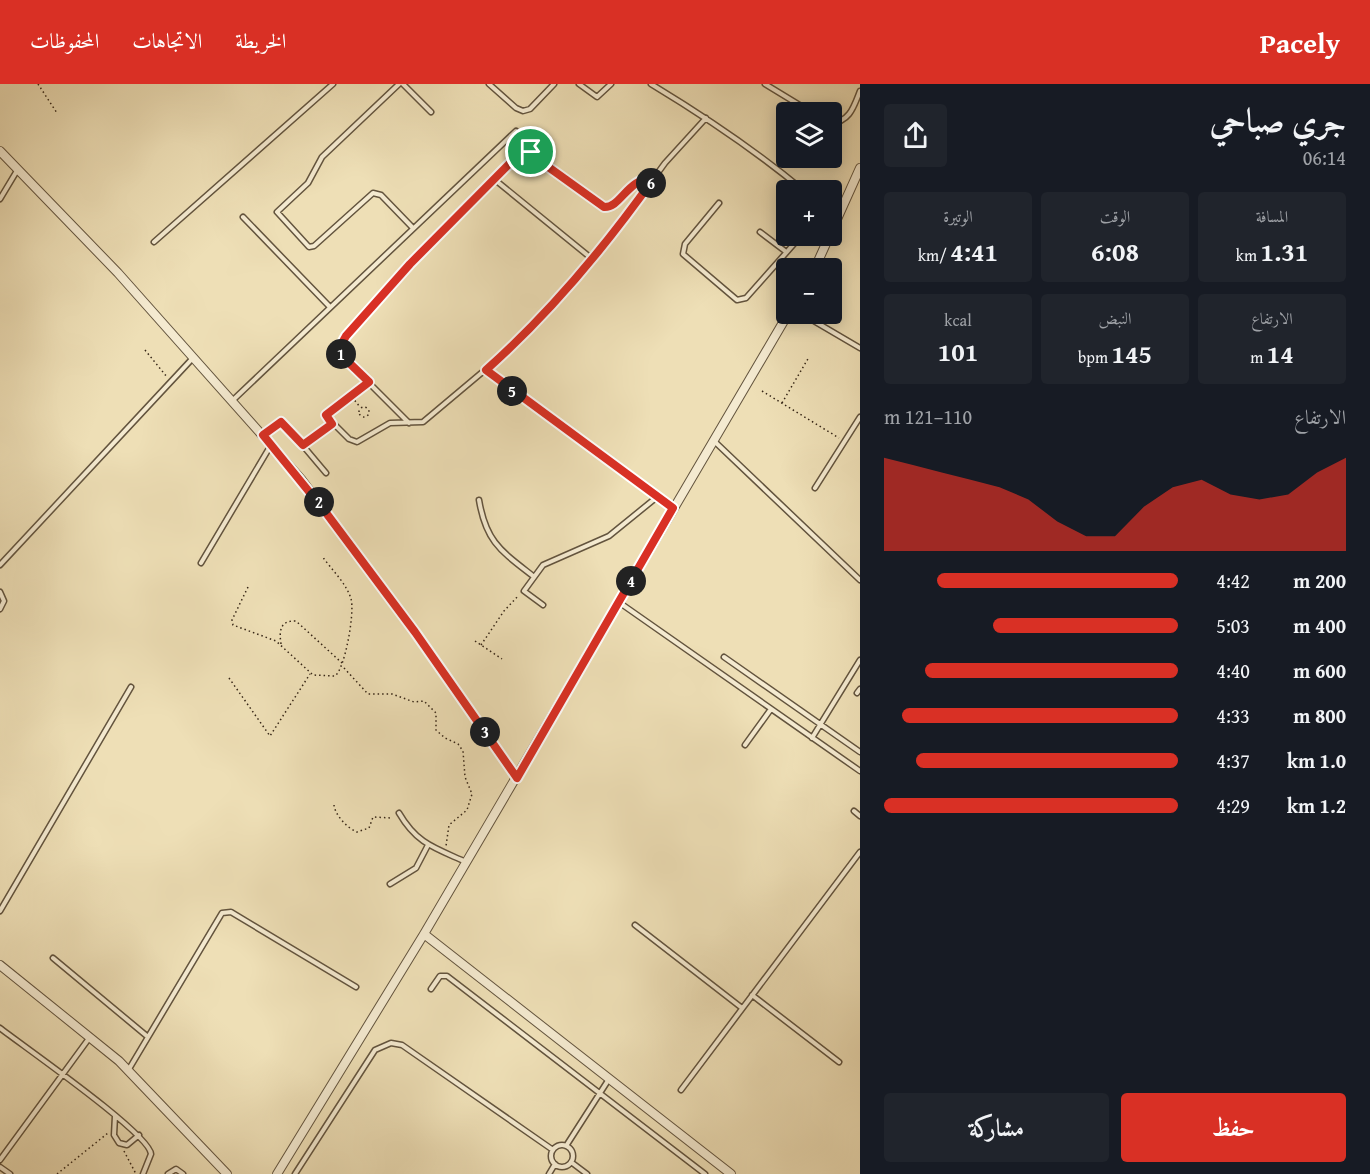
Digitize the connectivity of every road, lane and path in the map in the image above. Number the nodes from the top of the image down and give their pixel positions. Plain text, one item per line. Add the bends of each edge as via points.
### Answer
1 (38, 84) edge
2 (333, 84) edge
3 (401, 84) edge
4 (489, 84) edge
5 (554, 84) edge
6 (579, 84) edge
7 (611, 84) edge
8 (651, 84) edge
9 (765, 84) edge
10 (860, 91) edge
11 (795, 102) edge
12 (431, 112) dead end
13 (57, 113) dead end
14 (706, 118) junction
15 (842, 120) edge
16 (516, 130) dead end
17 (0, 151) edge
18 (507, 165) joint
19 (18, 168) junction
20 (860, 168) edge
21 (654, 178) junction
22 (494, 179) junction
23 (791, 180) edge
24 (0, 199) edge
25 (719, 203) dead end
26 (842, 212) edge
27 (243, 217) dead end
28 (412, 227) junction
29 (760, 232) dead end
30 (154, 242) dead end
31 (790, 246) edge
32 (785, 251) junction
33 (591, 258) junction
34 (330, 306) junction
35 (782, 324) edge
36 (819, 324) edge
37 (860, 348) edge
38 (146, 350) dead end
39 (809, 357) dead end
40 (192, 359) junction
41 (486, 370) junction
42 (171, 382) junction
43 (369, 382) junction
44 (762, 391) dead end
45 (351, 396) junction
46 (231, 401) junction
47 (782, 403) junction
48 (361, 408) dead end
49 (860, 417) edge
50 (410, 423) junction
51 (332, 424) junction
52 (263, 435) junction
53 (713, 439) junction
54 (844, 441) junction
55 (272, 445) junction
56 (303, 445) junction
57 (326, 473) dead end
58 (815, 488) dead end
59 (657, 497) junction
60 (479, 500) dead end
61 (673, 508) junction
62 (322, 556) dead end
63 (201, 563) dead end
64 (0, 566) edge
65 (533, 576) junction
66 (860, 580) edge
67 (248, 587) dead end
68 (524, 591) junction
69 (0, 592) edge
70 (619, 602) junction
71 (543, 605) dead end
72 (0, 609) edge
73 (475, 641) dead end
74 (281, 644) junction
75 (481, 645) junction
76 (724, 657) dead end
77 (502, 659) dead end
78 (860, 660) edge
79 (343, 665) junction
80 (310, 674) junction
81 (229, 678) dead end
82 (131, 687) dead end
83 (771, 709) junction
84 (820, 724) junction
85 (812, 738) junction
86 (745, 745) dead end
87 (860, 752) edge
88 (860, 771) edge
89 (517, 778) junction
90 (334, 805) dead end
91 (854, 811) dead end
92 (399, 813) joint
93 (860, 816) edge
94 (428, 845) junction
95 (444, 852) junction
96 (860, 852) edge
97 (467, 862) junction
98 (390, 884) dead end
99 (0, 910) edge
100 (635, 925) dead end
101 (424, 934) junction
102 (53, 958) dead end
103 (0, 965) edge
104 (356, 987) dead end
105 (431, 989) dead end
106 (752, 995) junction
107 (742, 1008) junction
108 (0, 1028) edge
109 (91, 1036) junction
110 (148, 1038) junction
111 (839, 1062) dead end
112 (128, 1070) junction
113 (62, 1075) junction
114 (609, 1079) junction
115 (681, 1090) dead end
116 (600, 1093) junction
117 (116, 1116) junction
118 (114, 1131) junction
119 (139, 1136) junction
120 (119, 1143) junction
121 (566, 1146) junction
122 (553, 1150) junction
123 (0, 1160) edge
124 (571, 1162) junction
125 (555, 1164) junction
126 (0, 1167) edge
127 (10, 1174) edge
128 (57, 1174) edge
129 (136, 1174) edge
130 (143, 1174) edge
131 (168, 1174) edge
132 (183, 1174) edge
133 (227, 1174) edge
134 (277, 1174) edge
135 (295, 1174) edge
136 (549, 1174) edge
137 (587, 1174) edge
138 (705, 1174) edge
139 (731, 1174) edge

1 - 13 path
2 - 30 lane
3 - 12 lane
3 - 28 lane via 322,157 308,183 277,212 309,247 373,193 381,195
4 - 5 lane via 523,111 530,109
6 - 7 lane via 597,97
8 - 14 lane
9 - 11 lane
10 - 15 lane via 849,116
14 - 21 lane
14 - 23 lane
16 - 28 lane
17 - 19 street
18 - 21 path via 521,152 528,151 606,208 635,182
18 - 22 lane
19 - 24 lane
19 - 40 street via 118,273
20 - 26 street
21 - 33 lane
22 - 33 lane
22 - 43 lane via 346,336 341,355
25 - 32 lane via 685,244 683,254 734,298 746,298
27 - 34 lane
28 - 34 lane
29 - 32 lane
31 - 32 lane
33 - 41 lane via 541,317
34 - 46 lane
35 - 53 street
36 - 37 lane
38 - 42 path
39 - 47 path
40 - 42 lane
40 - 46 street
41 - 50 lane via 423,422
41 - 59 lane
42 - 64 lane
43 - 45 path
43 - 50 lane
44 - 47 path
45 - 48 path
45 - 51 path via 326,415
46 - 52 street
47 - 54 path
49 - 54 lane
50 - 51 lane via 390,423 354,442
51 - 56 lane
52 - 55 street
52 - 56 lane via 281,422
53 - 61 street
53 - 66 lane
54 - 58 lane
55 - 63 lane
55 - 89 street via 415,632
56 - 57 lane
59 - 61 lane
59 - 65 lane via 613,533 548,562
60 - 65 lane via 485,529 494,543
61 - 70 street
62 - 79 path via 352,601
65 - 68 lane
67 - 74 path via 232,623
68 - 71 lane
68 - 75 path via 504,611
69 - 72 lane via 4,601
70 - 83 lane
70 - 89 street
73 - 75 path
74 - 79 path via 282,626 296,621
74 - 80 path
75 - 77 path
76 - 84 lane
78 - 84 lane
79 - 80 path via 331,677
79 - 95 path via 368,694 424,701 436,713 438,733 456,742 463,751 471,803 449,825
80 - 81 path via 270,736
82 - 99 lane
83 - 85 lane
83 - 86 lane
84 - 85 lane
84 - 87 lane
85 - 88 lane
89 - 97 street
90 - 92 path via 336,813 357,832 369,828 373,817 388,819
91 - 93 lane
92 - 94 lane via 411,832
94 - 95 lane
94 - 98 lane via 416,868
95 - 97 lane
96 - 106 lane
97 - 101 street
100 - 107 lane
101 - 114 street
101 - 134 street
102 - 110 lane
103 - 109 street
104 - 110 lane via 225,912 218,916
105 - 116 lane via 440,976 447,976
106 - 107 lane
106 - 111 lane
107 - 115 lane
108 - 113 lane
109 - 112 street
109 - 113 lane
110 - 112 lane
112 - 133 street
113 - 117 lane
113 - 123 lane
114 - 116 lane
114 - 139 street
116 - 121 lane
116 - 138 lane
117 - 118 lane
117 - 119 lane
118 - 120 lane
118 - 128 path via 97,1139
119 - 120 lane via 127,1145
119 - 130 lane via 151,1151
120 - 129 path
121 - 122 lane
121 - 124 lane via 572,1151
122 - 125 lane
122 - 135 lane via 402,1045 391,1043 375,1050
124 - 125 lane via 562,1167
124 - 137 lane
125 - 136 lane
126 - 127 lane
131 - 132 lane via 176,1169

